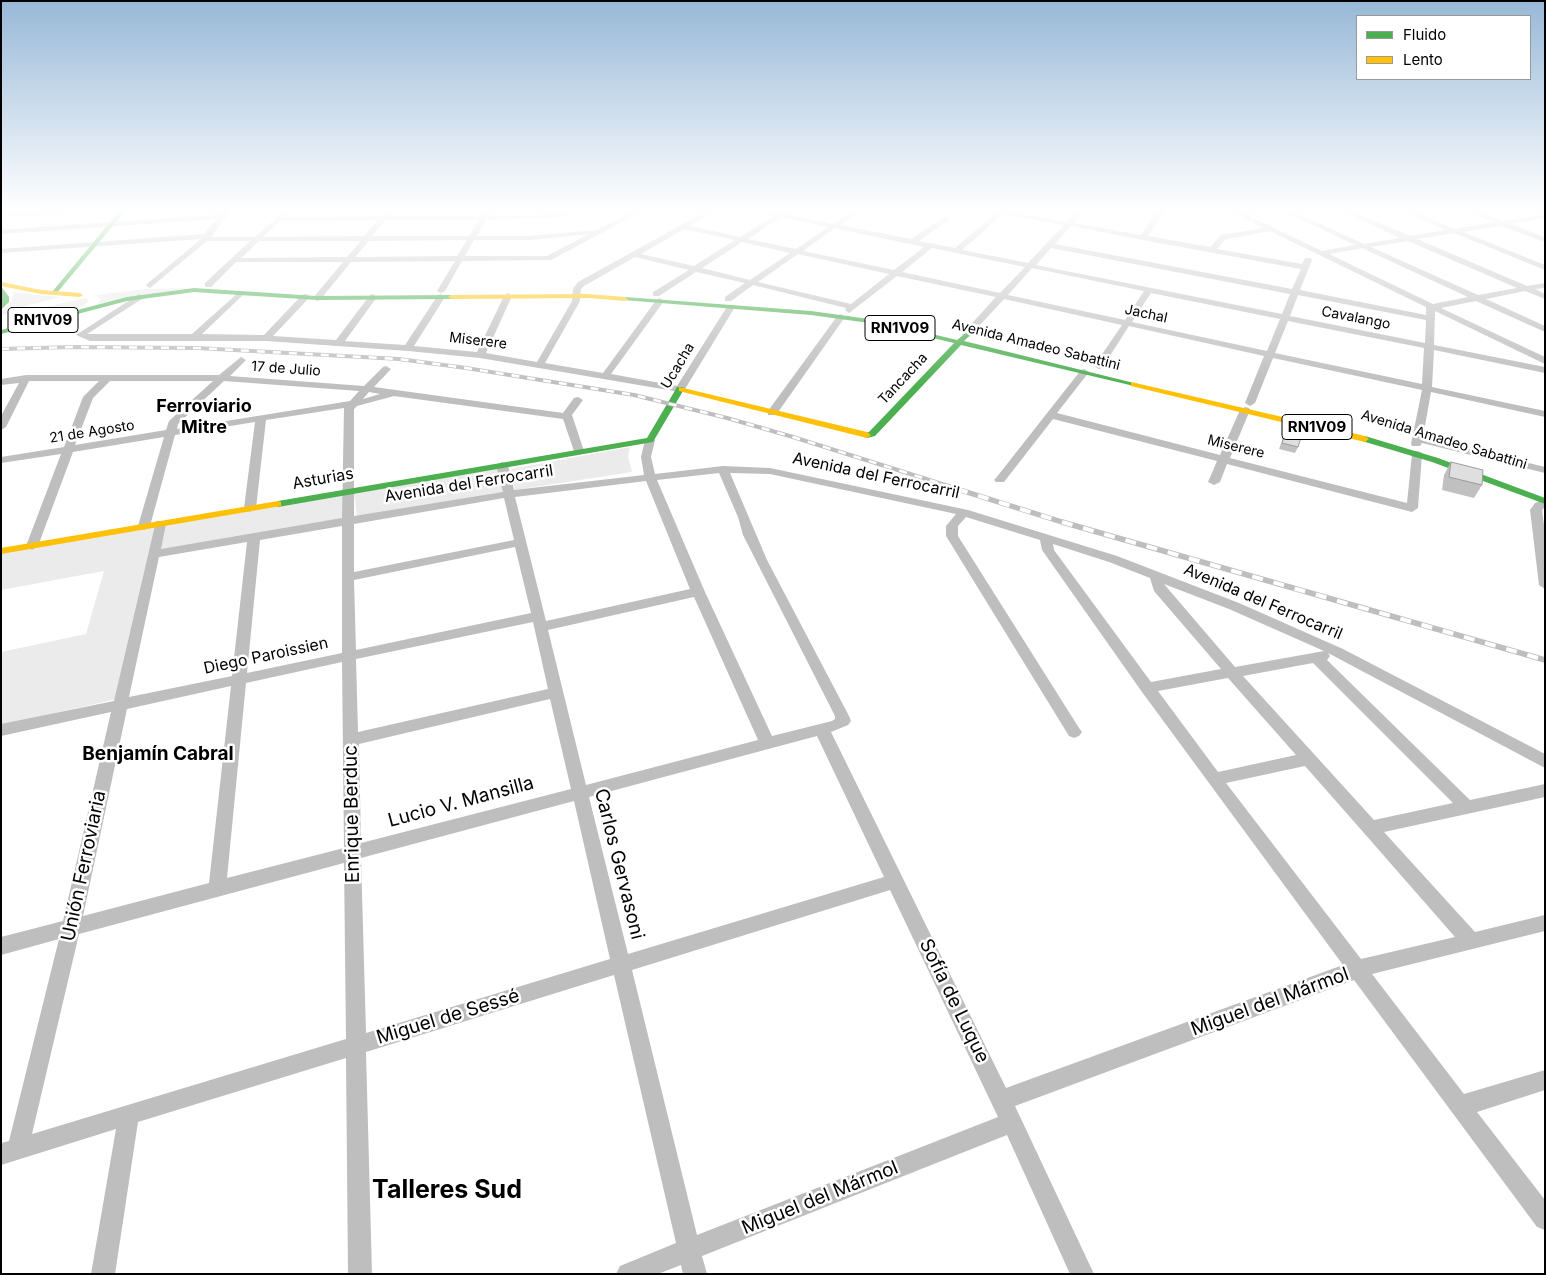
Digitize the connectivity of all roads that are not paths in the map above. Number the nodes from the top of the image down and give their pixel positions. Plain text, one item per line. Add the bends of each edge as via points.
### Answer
1 (74, 268) edge
2 (171, 268) edge
3 (225, 268) edge
4 (342, 268) edge
5 (454, 268) edge
6 (607, 268) edge
7 (772, 268) edge
8 (873, 268) edge
9 (900, 268) edge
10 (1028, 268) edge
11 (1042, 268) edge
12 (1170, 268) edge
13 (1304, 268) edge
14 (1353, 268) edge
15 (1412, 268) edge
16 (1478, 268) edge
17 (694, 269) joint
18 (894, 273) junction
19 (751, 283) junction
20 (208, 285) junction
21 (1545, 285) edge
22 (1, 286) edge
23 (150, 286) junction
24 (1526, 289) junction
25 (117, 290) dead end
26 (1149, 290) junction
27 (95, 292) dead end
28 (576, 292) junction
29 (1295, 292) junction
30 (54, 293) junction
31 (240, 293) junction
32 (441, 294) junction
33 (80, 295) junction
34 (320, 295) junction
35 (508, 296) junction
36 (139, 297) junction
37 (374, 297) junction
38 (658, 297) junction
39 (1002, 297) junction
40 (1545, 297) edge
41 (305, 298) junction
42 (1477, 298) junction
43 (729, 303) junction
44 (40, 304) dead end
45 (1432, 307) junction
46 (86, 309) junction
47 (848, 311) junction
48 (1404, 313) junction
49 (7, 314) edge
50 (1284, 317) junction
51 (1431, 318) junction
52 (42, 320) junction
53 (1127, 324) junction
54 (1545, 329) edge
55 (1, 332) edge
56 (194, 337) junction
57 (266, 338) junction
58 (962, 338) junction
59 (339, 342) junction
60 (1430, 346) junction
61 (408, 348) junction
62 (1545, 351) edge
63 (1531, 354) junction
64 (480, 355) junction
65 (1270, 355) junction
66 (242, 360) dead end
67 (1502, 361) junction
68 (1545, 361) edge
69 (540, 364) junction
70 (1099, 366) junction
71 (386, 369) dead end
72 (1545, 370) edge
73 (1084, 372) junction
74 (606, 375) junction
75 (26, 378) junction
76 (108, 378) junction
77 (222, 378) junction
78 (1, 382) edge
79 (366, 389) junction
80 (1427, 389) junction
81 (680, 390) junction
82 (393, 393) junction
83 (578, 400) dead end
84 (351, 404) junction
85 (1248, 407) junction
86 (5, 412) edge
87 (772, 413) junction
88 (1545, 414) edge
89 (1051, 415) junction
90 (566, 416) junction
91 (261, 419) junction
92 (1, 427) edge
93 (169, 433) junction
94 (866, 436) joint
95 (650, 440) junction
96 (1417, 446) junction
97 (69, 449) junction
98 (579, 451) junction
99 (1224, 459) junction
100 (1, 460) edge
101 (502, 465) junction
102 (722, 469) junction
103 (1495, 469) dead end
104 (1545, 470) edge
105 (1510, 476) dead end
106 (650, 477) junction
107 (1000, 480) dead end
108 (1214, 482) dead end
109 (1545, 489) edge
110 (349, 491) junction
111 (509, 494) junction
112 (1545, 502) edge
113 (250, 508) junction
114 (1412, 508) joint
115 (964, 512) junction
116 (350, 520) junction
117 (160, 524) junction
118 (144, 526) junction
119 (254, 537) junction
120 (1046, 538) junction
121 (520, 542) junction
122 (32, 546) junction
123 (1, 551) edge
124 (153, 554) junction
125 (348, 577) junction
126 (1156, 577) junction
127 (1545, 585) edge
128 (698, 592) junction
129 (539, 622) junction
130 (1338, 652) junction
131 (350, 656) junction
132 (1316, 657) junction
133 (1231, 672) junction
134 (239, 680) junction
135 (1147, 688) junction
136 (556, 692) junction
137 (119, 705) junction
138 (1, 730) edge
139 (822, 730) junction
140 (1074, 732) dead end
141 (351, 740) junction
142 (767, 743) junction
143 (1307, 759) junction
144 (1545, 762) edge
145 (1214, 779) junction
146 (1545, 790) edge
147 (579, 792) junction
148 (1466, 806) junction
149 (1370, 828) junction
150 (353, 853) junction
151 (895, 880) junction
152 (217, 889) junction
153 (1545, 922) edge
154 (71, 928) junction
155 (1471, 941) junction
156 (1, 946) edge
157 (621, 964) junction
158 (1358, 970) junction
159 (356, 1046) junction
160 (1545, 1080) edge
161 (1002, 1100) junction
162 (1461, 1106) junction
163 (129, 1115) junction
164 (1012, 1122) junction
165 (9, 1152) edge
166 (1545, 1219) edge
167 (690, 1250) junction
168 (104, 1274) edge
169 (360, 1274) edge
170 (628, 1274) edge
171 (696, 1274) edge
172 (1082, 1274) edge

1 - 30 main road
2 - 23 street
3 - 20 street
4 - 34 street
5 - 32 street
6 - 28 street via 583,282
7 - 19 street, Ucacha
8 - 18 street, Jachal
9 - 18 street
10 - 39 street, Tancacha
11 - 26 street, Cavalango
12 - 29 street
13 - 29 street
14 - 45 street
15 - 42 street
16 - 24 street
17 - 19 street
17 - 38 street
18 - 39 street, Jachal
18 - 47 street
19 - 43 street, Ucacha
19 - 47 street
20 - 23 main road, Avenida Amadeo Sabattini / RN1V09
20 - 34 main road, Avenida Amadeo Sabattini / RN1V09
21 - 24 street
22 - 30 main road
22 - 49 main road via 6,296
23 - 25 main road, Avenida Amadeo Sabattini / RN1V09
24 - 40 street
24 - 42 street
26 - 50 street, Cavalango
26 - 53 street
27 - 33 main road, RN1V09
28 - 32 main road, Avenida Amadeo Sabattini / RN1V09
28 - 35 main road, Avenida Amadeo Sabattini / RN1V09
28 - 38 main road, Avenida Amadeo Sabattini / RN1V09
28 - 69 street via 576,301
29 - 48 street
29 - 50 street
30 - 33 main road
31 - 36 main road, Avenida Amadeo Sabattini / RN1V09 via 194,290
31 - 41 main road, Avenida Amadeo Sabattini / RN1V09
31 - 56 street
32 - 34 main road, Avenida Amadeo Sabattini / RN1V09
32 - 35 main road, Avenida Amadeo Sabattini / RN1V09
32 - 37 main road, Avenida Amadeo Sabattini / RN1V09
32 - 61 street
33 - 44 main road, RN1V09
33 - 46 main road via 95,300
34 - 37 main road, Avenida Amadeo Sabattini / RN1V09
34 - 41 main road, Avenida Amadeo Sabattini / RN1V09
35 - 64 street
36 - 46 main road, Avenida Amadeo Sabattini / RN1V09
36 - 56 street, Miserere via 80,335 90,338
37 - 59 street
38 - 43 main road, Avenida Amadeo Sabattini / RN1V09
38 - 74 street
39 - 53 street, Jachal
39 - 58 street, Tancacha
41 - 57 street
42 - 45 street
42 - 54 street
43 - 47 main road, Avenida Amadeo Sabattini / RN1V09
43 - 81 street, Ucacha
45 - 48 street
45 - 51 street
45 - 63 street
46 - 52 main road, Avenida Amadeo Sabattini / RN1V09
47 - 58 main road, Avenida Amadeo Sabattini / RN1V09
47 - 87 street
48 - 51 street
49 - 52 main road via 20,321
50 - 60 street, Cavalango
50 - 65 street
51 - 60 street
52 - 55 main road, Avenida Amadeo Sabattini / RN1V09
53 - 65 street, Jachal
53 - 70 street
56 - 57 street, Miserere
57 - 59 street, Miserere
58 - 70 main road, Avenida Amadeo Sabattini / RN1V09
58 - 73 main road, Avenida Amadeo Sabattini / RN1V09
58 - 94 main road, Tancacha via 872,434
59 - 61 street, Miserere
60 - 67 street, Cavalango
60 - 80 street
61 - 64 street, Miserere
62 - 63 street
63 - 67 street
63 - 68 street
64 - 69 street, Miserere
65 - 80 street, Jachal
65 - 85 street
66 - 77 street
67 - 72 street, Cavalango
69 - 74 street, Miserere
70 - 85 main road, Avenida Amadeo Sabattini / RN1V09
71 - 79 street
73 - 85 main road, Avenida Amadeo Sabattini / RN1V09
73 - 89 street
74 - 81 street, Miserere
75 - 76 street, 17 de Julio
75 - 78 street, 17 de Julio
75 - 86 street
76 - 77 street, 17 de Julio
76 - 97 street via 88,397
77 - 79 street, 17 de Julio
77 - 93 street via 173,423
79 - 82 street, 17 de Julio
79 - 84 street
80 - 88 street, Jachal
80 - 96 street
81 - 87 main road, Miserere
81 - 95 main road, Ucacha
82 - 84 street, 21 de Agosto
82 - 90 street, 17 de Julio
83 - 90 street
84 - 91 street, 21 de Agosto
84 - 110 street, Enrique Berduc
85 - 96 main road, Avenida Amadeo Sabattini / RN1V09 via 1332,422
85 - 99 street
86 - 92 street
87 - 94 main road, Miserere
89 - 99 street, Miserere
89 - 107 street
90 - 98 street
91 - 93 street, 21 de Agosto
91 - 113 street
93 - 97 street, 21 de Agosto
93 - 118 street
95 - 98 main road, Asturias
95 - 106 street via 646,457
96 - 103 main road, Avenida Amadeo Sabattini / RN1V09
96 - 104 street
96 - 112 main road, Avenida Amadeo Sabattini / RN1V09
96 - 114 street
97 - 100 street, 21 de Agosto
97 - 122 street
98 - 101 main road, Asturias
99 - 108 street
99 - 114 street, Miserere
101 - 110 main road, Asturias
101 - 111 street, Carlos Gervasoni
102 - 106 street, Avenida del Ferrocarril
102 - 115 street, Avenida del Ferrocarril via 770,471
102 - 139 street, Lucio V. Mansilla via 761,560 842,716 843,721 838,725
105 - 109 main road, Avenida Amadeo Sabattini
106 - 111 street, Avenida del Ferrocarril
106 - 128 street
110 - 113 main road, Asturias
110 - 116 street, Enrique Berduc
111 - 116 street, Avenida del Ferrocarril
111 - 121 street, Carlos Gervasoni
112 - 127 street via 1536,510
113 - 117 main road, Asturias
115 - 120 street, Avenida del Ferrocarril
115 - 140 street via 952,526 952,536
116 - 119 street, Avenida del Ferrocarril
116 - 125 street, Enrique Berduc
117 - 118 main road, Asturias
117 - 124 street, Unión Ferroviaria
118 - 122 main road, Asturias
119 - 124 street, Avenida del Ferrocarril
119 - 134 street
120 - 126 street, Avenida del Ferrocarril
120 - 135 street via 1048,550
121 - 125 street
121 - 129 street, Carlos Gervasoni
122 - 123 main road, Asturias
124 - 137 street, Unión Ferroviaria
125 - 131 street, Enrique Berduc
126 - 130 street, Avenida del Ferrocarril via 1241,609
126 - 133 street via 1159,588
128 - 129 street, Diego Paroissien
128 - 142 street
129 - 131 street, Diego Paroissien
129 - 136 street, Carlos Gervasoni
130 - 132 street
130 - 144 street, Avenida del Ferrocarril
131 - 134 street, Diego Paroissien
131 - 141 street, Enrique Berduc
132 - 133 street
132 - 148 street
133 - 135 street
133 - 143 street
134 - 137 street, Diego Paroissien
134 - 152 street
135 - 145 street
136 - 141 street
136 - 147 street, Carlos Gervasoni
137 - 138 street, Diego Paroissien
137 - 154 street, Unión Ferroviaria
139 - 142 street, Lucio V. Mansilla
139 - 151 street, Sofía de Luque
141 - 150 street, Enrique Berduc
142 - 147 street, Lucio V. Mansilla
143 - 145 street
143 - 149 street
145 - 158 street
146 - 148 street
147 - 150 street, Lucio V. Mansilla
147 - 157 street, Carlos Gervasoni
148 - 149 street
149 - 155 street
150 - 152 street, Lucio V. Mansilla
150 - 159 street, Enrique Berduc
151 - 157 street, Miguel de Sessé
151 - 161 street, Sofía de Luque
152 - 154 street, Lucio V. Mansilla
153 - 155 street, Miguel del Mármol
154 - 156 street, Lucio V. Mansilla
154 - 165 street, Unión Ferroviaria
155 - 158 street, Miguel del Mármol
157 - 159 street, Miguel de Sessé
157 - 167 street, Carlos Gervasoni
158 - 161 street, Miguel del Mármol
158 - 162 street
159 - 163 street, Miguel de Sessé
159 - 169 street, Enrique Berduc
160 - 162 street
161 - 164 street, Sofía de Luque
162 - 166 street
163 - 165 street, Miguel de Sessé
163 - 168 street
164 - 167 street, Miguel del Mármol
164 - 172 street, Sofía de Luque
167 - 170 street, Miguel del Mármol
167 - 171 street, Carlos Gervasoni

